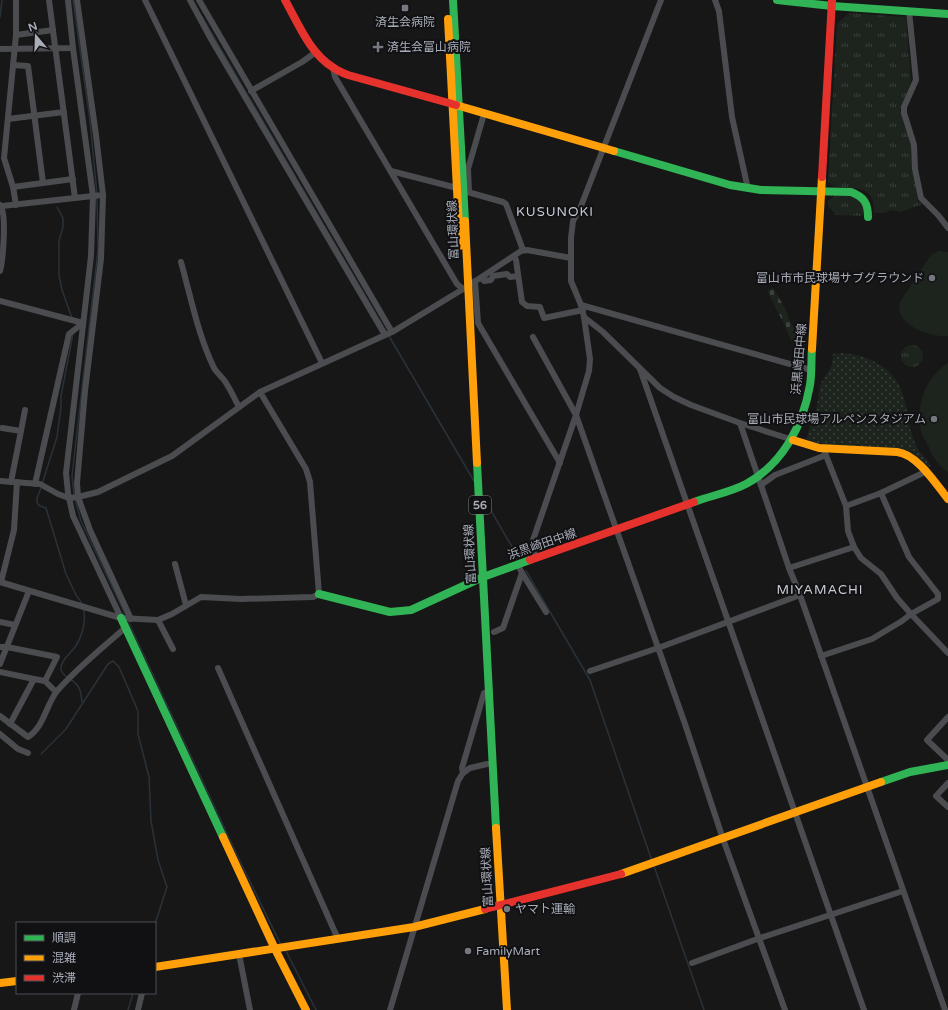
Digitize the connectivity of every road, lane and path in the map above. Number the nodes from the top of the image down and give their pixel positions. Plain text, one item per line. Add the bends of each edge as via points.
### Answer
1 (16, 0) edge
2 (49, 0) edge
3 (68, 0) edge
4 (77, 0) edge
5 (145, 0) edge
6 (190, 0) edge
7 (199, 0) edge
8 (285, 0) edge
9 (447, 0) edge
10 (453, 0) edge
11 (661, 0) edge
12 (715, 0) edge
13 (777, 0) edge
14 (788, 1) edge
15 (832, 3) edge
16 (909, 12) junction
17 (948, 14) edge
18 (53, 30) junction
19 (16, 35) junction
20 (56, 48) junction
21 (74, 48) junction
22 (0, 49) edge
23 (15, 49) junction
24 (316, 52) junction
25 (13, 65) junction
26 (333, 68) junction
27 (251, 91) junction
28 (455, 105) junction
29 (64, 112) junction
30 (484, 114) junction
31 (34, 116) junction
32 (8, 119) junction
33 (602, 149) junction
34 (293, 162) junction
35 (286, 166) junction
36 (391, 171) junction
37 (73, 179) junction
38 (43, 183) junction
39 (13, 187) junction
40 (748, 189) junction
41 (463, 190) junction
42 (821, 191) junction
43 (103, 195) junction
44 (93, 196) junction
45 (75, 198) junction
46 (16, 205) junction
47 (1, 206) edge
48 (868, 216) dead end
49 (948, 228) edge
50 (524, 250) junction
51 (514, 256) junction
52 (571, 258) junction
53 (181, 262) dead end
54 (0, 271) edge
55 (518, 276) junction
56 (478, 279) junction
57 (465, 287) junction
58 (0, 301) edge
59 (583, 311) junction
60 (83, 323) junction
61 (392, 332) junction
62 (385, 335) junction
63 (532, 337) dead end
64 (322, 363) junction
65 (640, 369) junction
66 (811, 370) junction
67 (260, 392) junction
68 (239, 407) junction
69 (24, 410) dead end
70 (576, 415) junction
71 (740, 423) junction
72 (2, 428) dead end
73 (21, 430) junction
74 (793, 440) junction
75 (824, 452) junction
76 (560, 463) junction
77 (925, 472) junction
78 (0, 481) edge
79 (760, 481) junction
80 (14, 482) junction
81 (35, 484) junction
82 (881, 493) junction
83 (78, 497) junction
84 (69, 498) junction
85 (948, 499) edge
86 (687, 506) junction
87 (846, 506) junction
88 (617, 530) junction
89 (854, 547) junction
90 (536, 559) junction
91 (175, 564) dead end
92 (518, 565) junction
93 (789, 568) junction
94 (522, 573) junction
95 (481, 578) junction
96 (1, 582) edge
97 (29, 591) junction
98 (319, 594) junction
99 (800, 595) junction
100 (186, 605) junction
101 (546, 612) dead end
102 (911, 614) junction
103 (121, 618) junction
104 (131, 619) junction
105 (158, 620) junction
106 (0, 622) edge
107 (728, 622) junction
108 (15, 625) junction
109 (125, 628) junction
110 (494, 632) dead end
111 (3, 647) edge
112 (658, 648) junction
113 (173, 650) dead end
114 (948, 653) edge
115 (821, 656) junction
116 (0, 664) edge
117 (218, 668) dead end
118 (590, 671) dead end
119 (0, 672) edge
120 (34, 680) junction
121 (45, 681) junction
122 (56, 692) junction
123 (484, 693) junction
124 (0, 716) edge
125 (947, 718) edge
126 (10, 724) junction
127 (0, 734) edge
128 (28, 754) dead end
129 (948, 760) edge
130 (487, 764) junction
131 (948, 765) edge
132 (463, 773) junction
133 (948, 783) edge
134 (867, 787) junction
135 (948, 807) edge
136 (795, 813) junction
137 (724, 838) junction
138 (903, 891) junction
139 (498, 906) junction
140 (830, 915) junction
141 (414, 927) junction
142 (760, 938) junction
143 (338, 939) junction
144 (275, 949) junction
145 (239, 954) junction
146 (692, 963) dead end
147 (156, 967) edge
148 (16, 981) edge
149 (0, 983) edge
150 (78, 994) edge
151 (142, 994) edge
152 (74, 1010) edge
153 (138, 1010) edge
154 (250, 1010) edge
155 (306, 1010) edge
156 (390, 1010) edge
157 (502, 1010) edge
158 (507, 1010) edge
159 (785, 1010) edge
160 (864, 1010) edge
161 (945, 1010) edge

1 - 19 street
2 - 18 street
3 - 21 street
4 - 43 street
5 - 64 street
6 - 35 street
7 - 27 street
8 - 24 main road
9 - 28 main road, 富山環状線 / 56
10 - 28 main road, 富山環状線 / 56
11 - 33 street
12 - 40 street via 719,11 732,117
13 - 14 main road
14 - 15 main road
15 - 16 main road
15 - 42 main road, 浜黒崎田中線
16 - 17 main road
16 - 49 street via 916,80 904,107 904,113 914,145 915,169 921,198
18 - 19 street
18 - 20 street
19 - 23 street
20 - 21 street
20 - 23 street
20 - 29 street
21 - 44 street
22 - 23 street
23 - 25 street
24 - 26 main road
24 - 27 street
25 - 31 street via 28,66
25 - 32 street
26 - 28 main road via 348,75
26 - 36 street via 335,77
27 - 34 street
28 - 30 main road
28 - 41 main road, 富山環状線 / 56
29 - 31 street
29 - 37 street
30 - 33 main road
30 - 41 street
31 - 32 street
31 - 38 street
32 - 39 street via 4,158
33 - 40 main road
33 - 52 street via 574,221
34 - 35 street
34 - 61 street
35 - 62 street
36 - 41 street
36 - 57 street via 457,284
37 - 38 street
37 - 45 street
38 - 39 street
39 - 46 street
40 - 42 main road
41 - 50 street via 506,204
41 - 57 main road, 富山環状線 / 56
42 - 48 main road via 851,192 860,195 865,200
42 - 66 main road, 浜黒崎田中線
43 - 44 street
43 - 83 street via 101,259 77,466
44 - 45 street
44 - 60 street via 92,256
45 - 46 street
46 - 47 street
47 - 54 street via 4,213 3,260
50 - 51 street
50 - 52 street
51 - 55 street
51 - 56 street
52 - 59 street via 571,281
53 - 68 street via 206,348 215,370 229,387
55 - 56 street via 510,277 506,274 493,276 491,280
55 - 59 street via 522,302 527,306 540,307 544,318
56 - 57 street
56 - 76 street via 478,323
57 - 61 street
57 - 95 main road, 富山環状線 / 56
58 - 60 street
59 - 65 street
59 - 66 street
59 - 70 street via 590,359 587,382
60 - 81 street via 69,334
60 - 84 street via 66,473
61 - 62 street
62 - 64 street
63 - 70 street
64 - 67 street
65 - 71 street via 674,397
65 - 86 street
66 - 74 main road, 浜黒崎田中線 via 806,407
67 - 68 street
67 - 98 street via 306,469 310,482
68 - 83 street via 172,456 98,492
69 - 73 street
70 - 76 street
70 - 88 street
71 - 74 street
71 - 79 street
72 - 73 street
73 - 80 street
74 - 75 main road
74 - 79 main road, 浜黒崎田中線
75 - 77 main road via 903,453
75 - 79 street
75 - 87 street
76 - 90 street via 532,543
77 - 82 street
77 - 85 main road
78 - 80 street
79 - 86 main road, 浜黒崎田中線 via 745,484
79 - 93 street
80 - 81 street
80 - 96 street via 14,530
81 - 84 street
82 - 87 street
82 - 102 street via 909,557 938,594 938,599
83 - 84 street
83 - 104 street via 90,530
84 - 103 street via 73,516
86 - 88 main road, 浜黒崎田中線
86 - 107 street
87 - 89 street via 848,531
88 - 90 main road, 浜黒崎田中線
88 - 112 street
89 - 93 street
89 - 102 street via 861,558 881,574
90 - 92 main road, 浜黒崎田中線
91 - 100 street
92 - 94 street
92 - 95 main road, 浜黒崎田中線
93 - 99 street
94 - 101 street
94 - 110 street via 503,628
95 - 98 main road, 浜黒崎田中線 via 418,607 397,612
95 - 123 main road, 富山環状線 / 56
95 - 139 main road, 富山環状線 / 56
96 - 97 street
97 - 103 street
97 - 108 street
98 - 100 street via 241,599 201,597
99 - 107 street
99 - 115 street
100 - 105 street
102 - 114 street
102 - 115 street via 872,639
103 - 104 street
103 - 109 main road
104 - 105 street
105 - 113 street
106 - 108 street
107 - 112 street
107 - 136 street
108 - 111 street
109 - 122 street
109 - 144 main road
111 - 116 street
111 - 121 street via 57,656
112 - 118 street
112 - 137 street
115 - 134 street
117 - 143 street
119 - 120 street
120 - 121 street
120 - 126 street
121 - 122 street
122 - 126 street via 35,733 28,737
123 - 130 main road, 富山環状線 / 56
123 - 132 street via 462,768
124 - 126 street
125 - 129 street via 927,740
127 - 128 street
130 - 132 street via 470,768
130 - 139 main road, 富山環状線 / 56
131 - 134 main road via 910,772
132 - 141 street via 458,781
133 - 135 street via 936,796
134 - 136 main road
134 - 138 street
136 - 137 main road
136 - 140 street
137 - 139 main road via 621,874
137 - 142 street
138 - 140 street
138 - 161 street
139 - 141 main road
139 - 157 main road, 富山環状線 / 56
139 - 158 main road, 富山環状線 / 56
140 - 142 street
140 - 160 street
141 - 143 main road
141 - 156 street
142 - 146 street
142 - 159 street
143 - 144 main road
144 - 145 main road
144 - 155 main road
145 - 147 main road
145 - 154 street
148 - 149 main road
150 - 152 street
151 - 153 street

